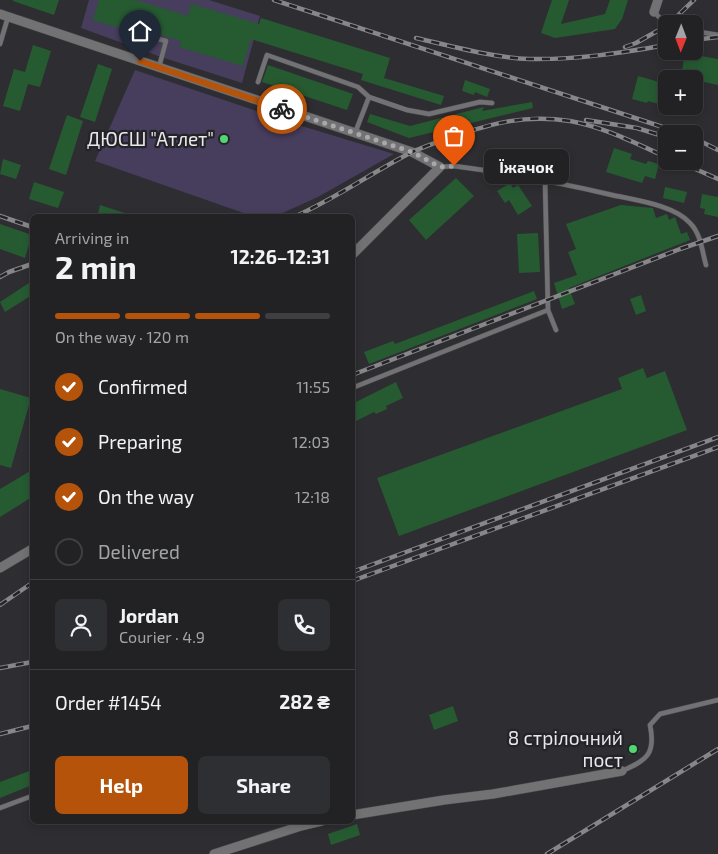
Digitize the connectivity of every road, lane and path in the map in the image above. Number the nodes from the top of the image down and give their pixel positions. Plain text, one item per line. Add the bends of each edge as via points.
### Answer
1 (658, 0) edge
2 (654, 12) joint
3 (4, 15) edge
4 (658, 16) edge
5 (703, 32) edge
6 (144, 35) dead end
7 (718, 35) edge
8 (0, 44) edge
9 (159, 67) junction
10 (258, 82) dead end
11 (369, 97) junction
12 (492, 103) dead end
13 (355, 133) junction
14 (440, 167) junction
15 (545, 180) junction
16 (355, 252) edge
17 (706, 265) dead end
18 (548, 310) junction
19 (556, 330) dead end
20 (355, 387) edge
21 (30, 550) edge
22 (0, 568) edge
23 (718, 700) edge
24 (622, 771) joint
25 (30, 797) edge
26 (0, 808) edge
27 (355, 815) edge
28 (309, 824) edge
29 (214, 854) edge

1 - 2 street
2 - 4 lane
3 - 8 lane
3 - 9 street
5 - 7 lane
6 - 9 lane via 166,42
9 - 13 street
10 - 11 lane via 267,56 358,87
11 - 12 lane via 429,114 480,102
11 - 13 lane
13 - 14 street via 412,152
14 - 15 lane via 454,166
14 - 16 street
15 - 17 lane via 670,210 694,228
15 - 18 lane
18 - 19 lane
18 - 20 lane
21 - 22 street
23 - 24 lane via 660,714 650,725 653,741 650,752 641,762
24 - 27 street
25 - 26 lane
28 - 29 street

